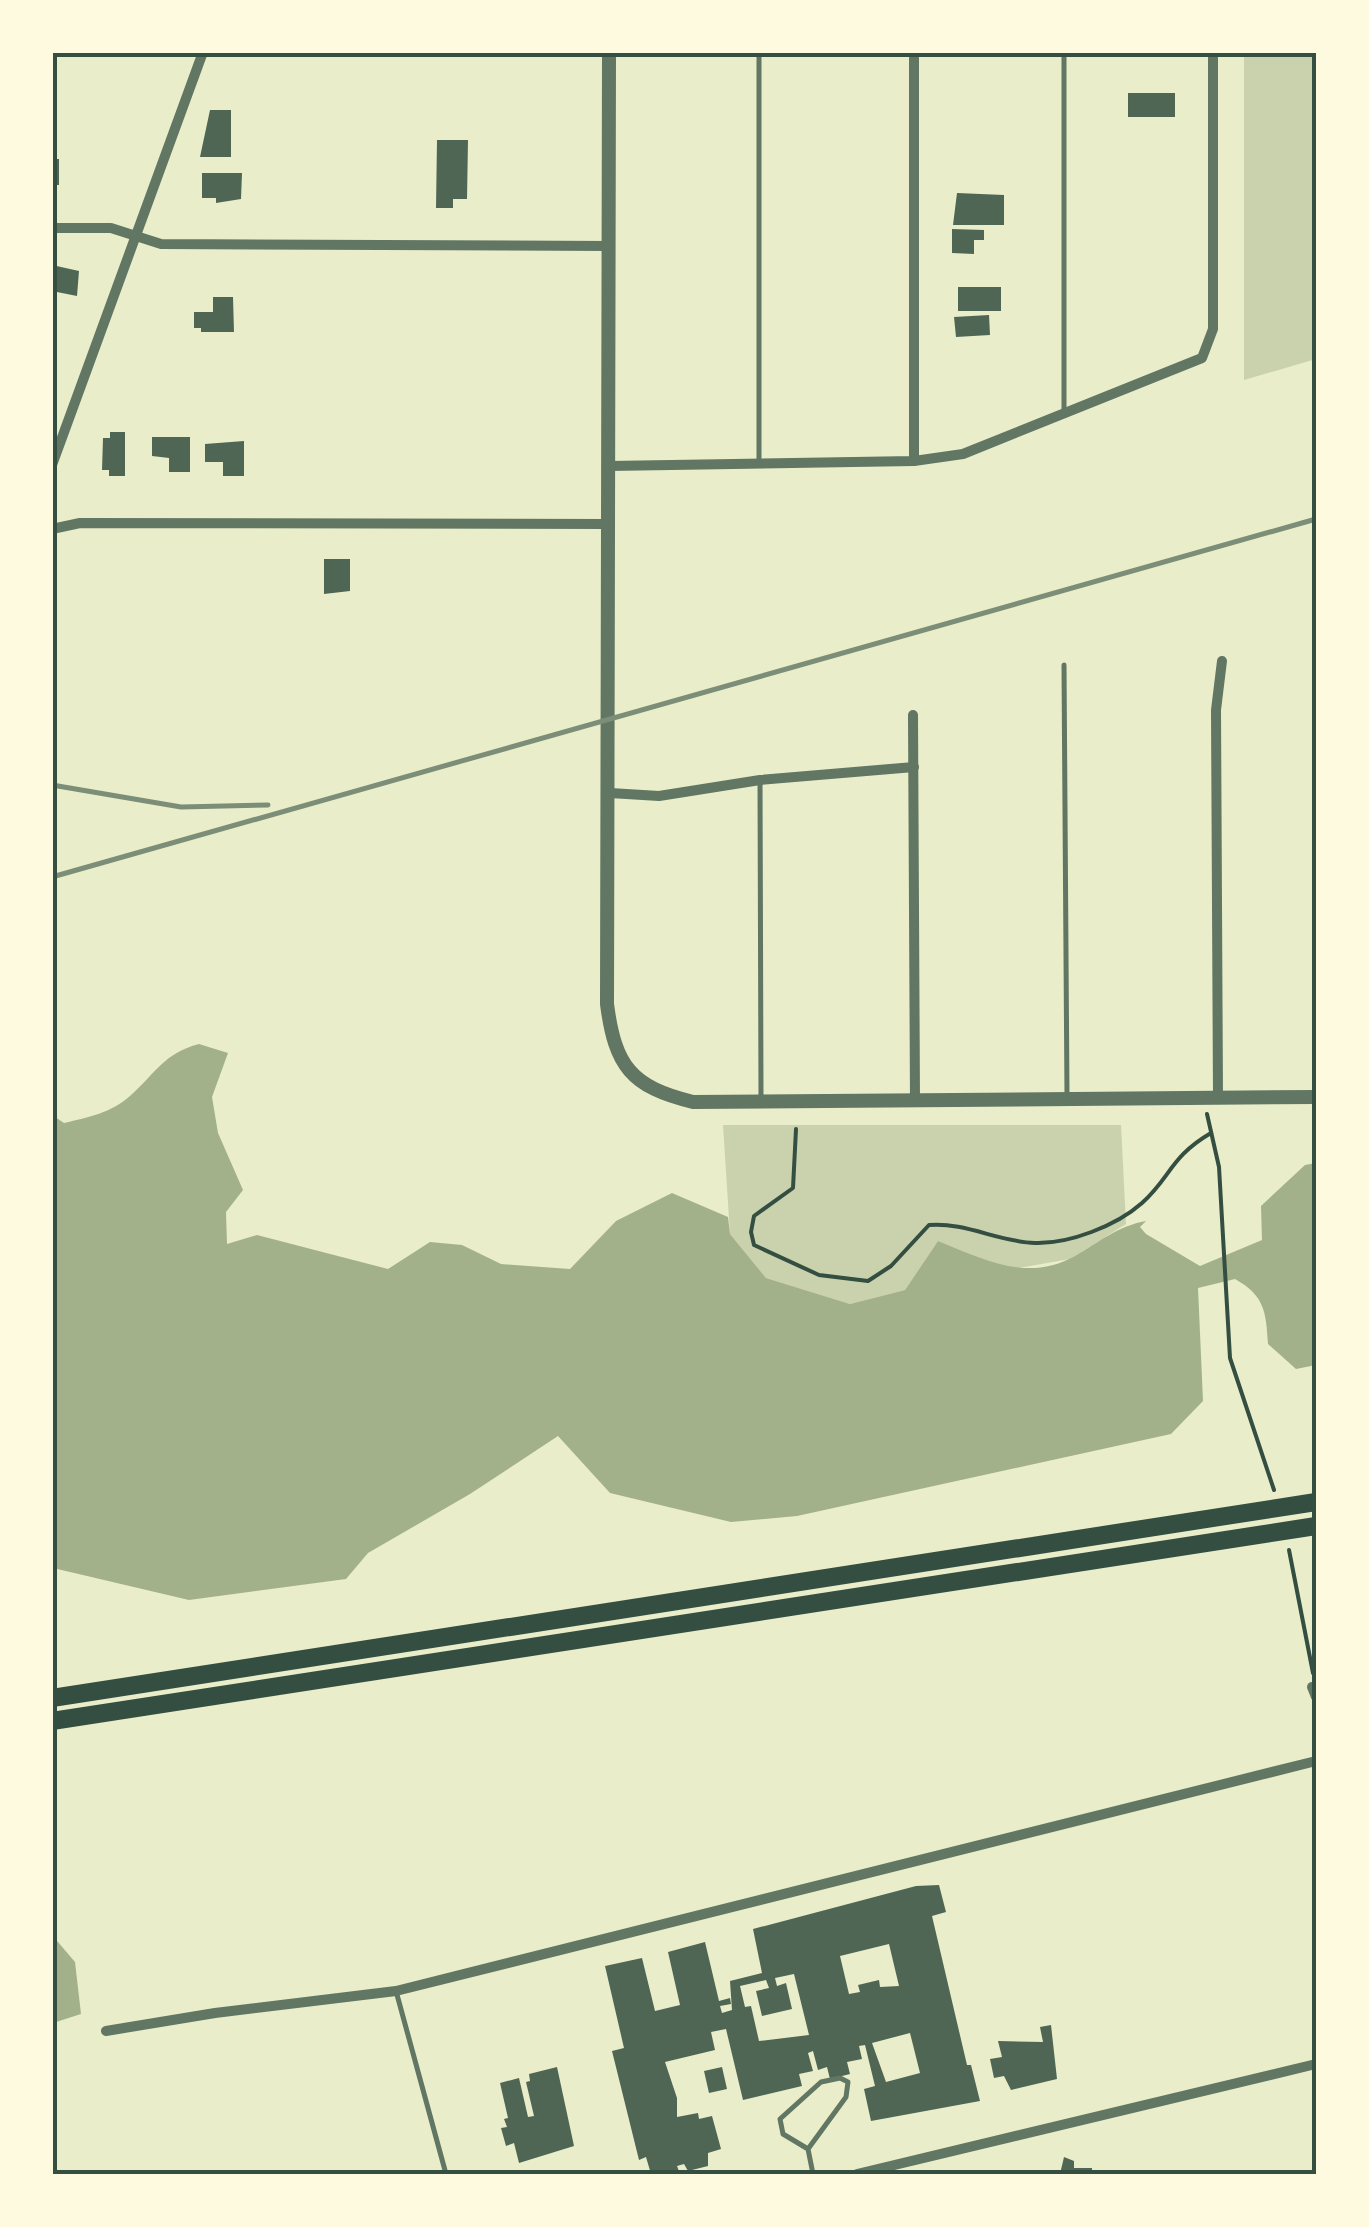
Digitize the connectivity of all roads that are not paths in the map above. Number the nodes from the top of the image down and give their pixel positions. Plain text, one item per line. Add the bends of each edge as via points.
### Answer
1 (203, 52) edge
2 (609, 52) edge
3 (759, 52) edge
4 (914, 52) edge
5 (1064, 52) edge
6 (1213, 52) edge
7 (52, 228) edge
8 (137, 237) junction
9 (610, 246) junction
10 (1064, 411) junction
11 (914, 461) junction
12 (759, 462) junction
13 (52, 465) edge
14 (609, 466) junction
15 (608, 524) junction
16 (52, 529) edge
17 (1222, 661) dead end
18 (1064, 666) dead end
19 (914, 715) dead end
20 (914, 767) junction
21 (760, 780) junction
22 (610, 793) junction
23 (1316, 1097) edge
24 (1218, 1098) junction
25 (1067, 1099) junction
26 (916, 1101) junction
27 (761, 1104) junction
28 (1316, 1502) edge
29 (1316, 1526) edge
30 (52, 1698) edge
31 (52, 1721) edge
32 (1316, 1760) edge
33 (396, 1992) junction
34 (106, 2032) dead end
35 (1316, 2064) edge
36 (808, 2149) junction
37 (446, 2174) edge
38 (813, 2174) edge
39 (857, 2174) edge

1 - 8 street
2 - 9 street
3 - 12 lane
4 - 11 street
5 - 10 lane
6 - 10 street via 1213,329 1202,358
7 - 8 street via 111,228
8 - 9 street via 161,244
8 - 13 street
9 - 14 street
10 - 11 street via 963,454
11 - 12 street
12 - 14 street
14 - 15 street
15 - 16 street via 80,523
15 - 22 street
17 - 24 street via 1216,710
18 - 25 lane
19 - 20 street
20 - 21 street
20 - 26 street
21 - 22 street via 659,796
21 - 27 lane
22 - 27 street via 607,1004 624,1066 649,1089 692,1102
23 - 24 street
24 - 25 street
25 - 26 street
26 - 27 street
28 - 30 highway
29 - 31 highway
32 - 33 street
33 - 34 street
33 - 37 lane
35 - 39 street
36 - 36 lane via 783,2134 780,2119 820,2082 848,2082 846,2097
36 - 38 lane

